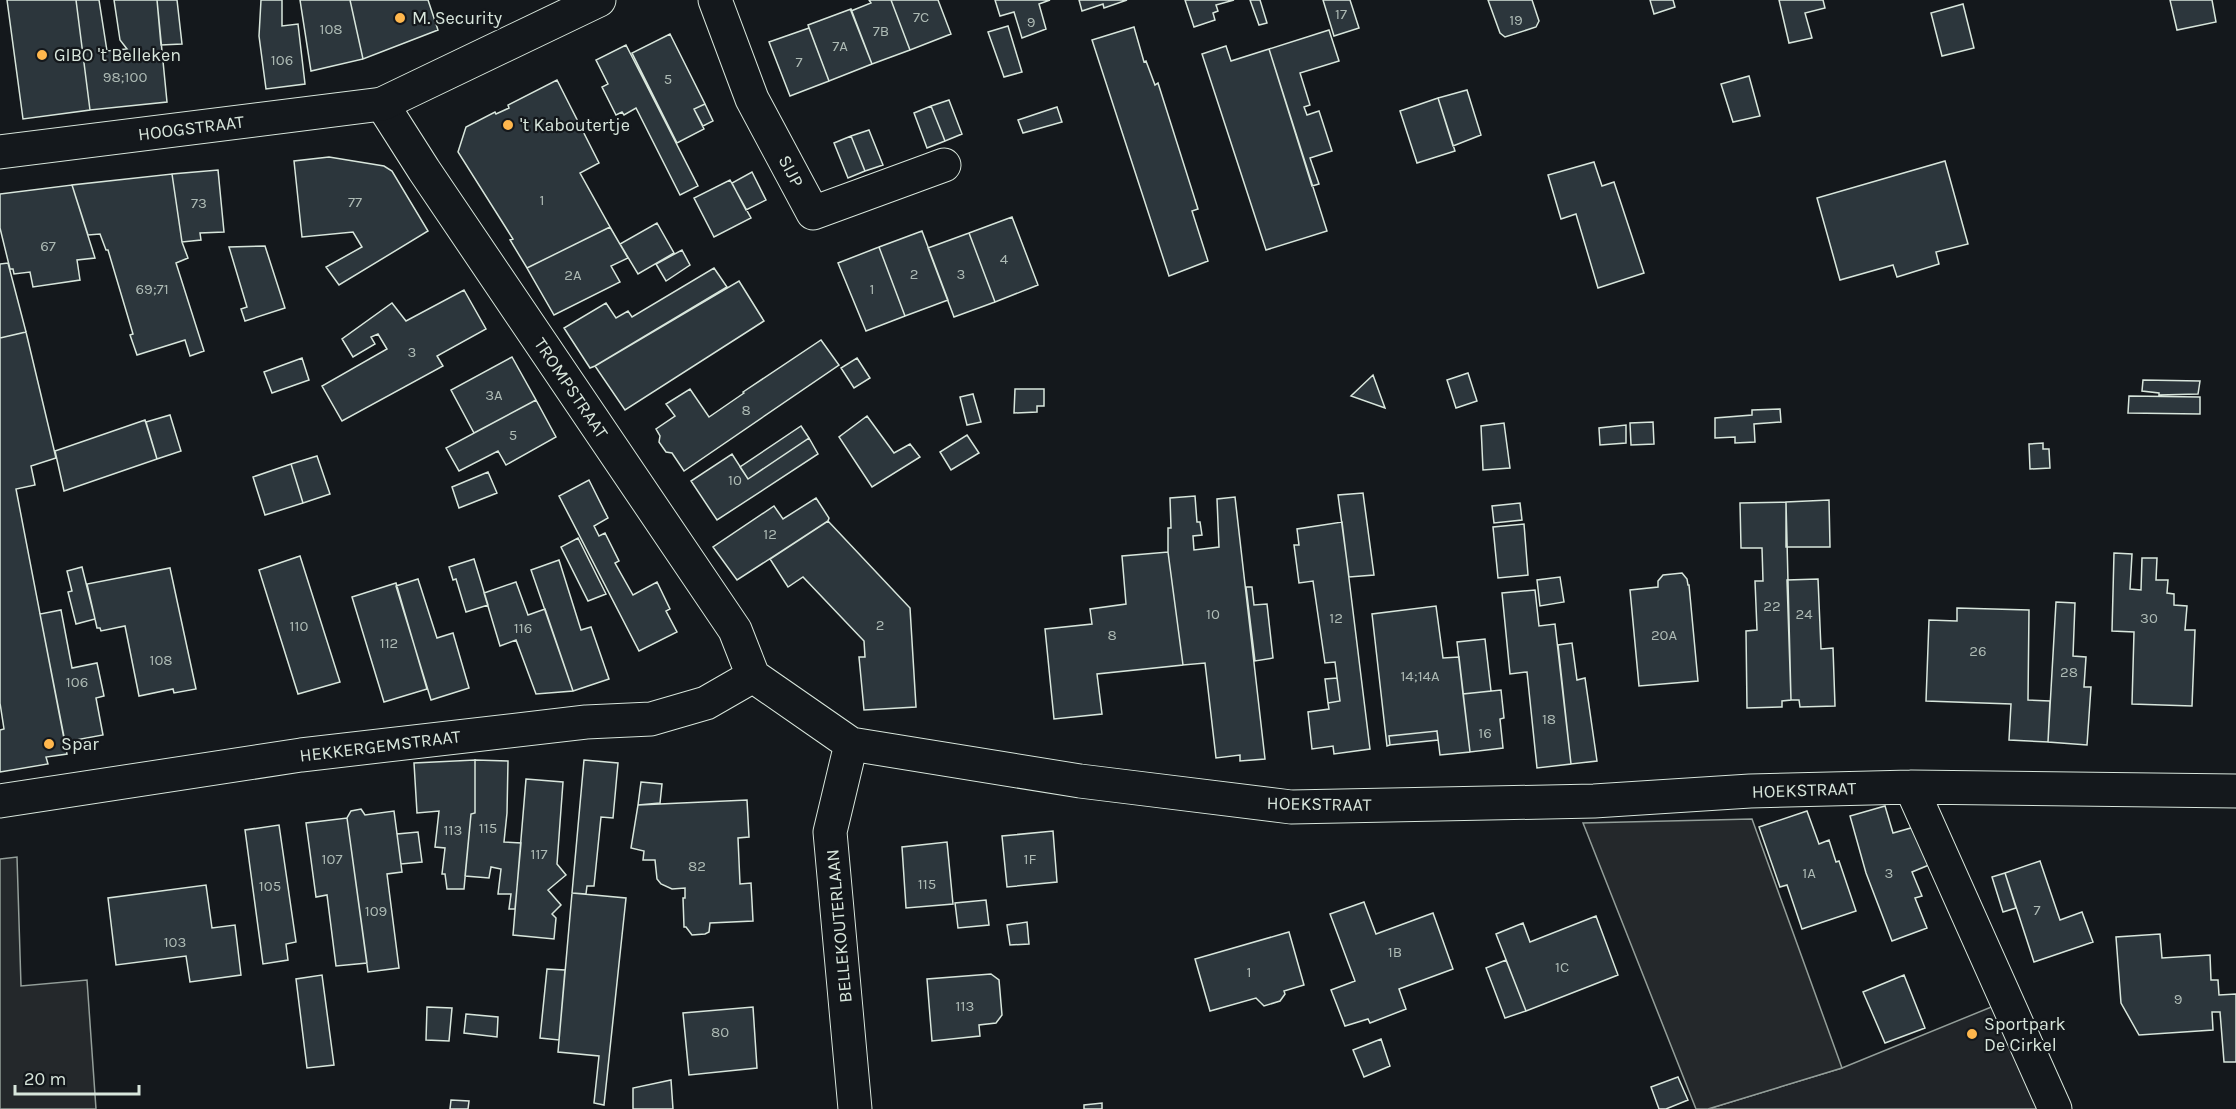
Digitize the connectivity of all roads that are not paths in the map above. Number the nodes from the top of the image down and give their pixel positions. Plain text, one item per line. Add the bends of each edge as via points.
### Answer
1 (599, 0) edge
2 (714, 0) edge
3 (382, 104) junction
4 (0, 152) edge
5 (944, 165) dead end
6 (753, 676) junction
7 (851, 744) junction
8 (1911, 787) junction
9 (2236, 790) edge
10 (0, 801) edge
11 (855, 1109) edge
12 (2055, 1109) edge

1 - 3 street, HOOGSTRAAT
2 - 5 street, SIJP via 752,99 813,213
3 - 4 street, HOOGSTRAAT
3 - 6 street, TROMPSTRAAT via 735,630
6 - 7 street, HOEKSTRAAT
6 - 10 street, HEKKERGEMSTRAAT via 706,703 651,719 586,722 301,755
7 - 8 street, HOEKSTRAAT via 1080,781 1291,807 1594,801 1750,791
7 - 11 street, BELLEKOUTERLAAN via 830,832
8 - 9 street, HOEKSTRAAT
8 - 12 street

